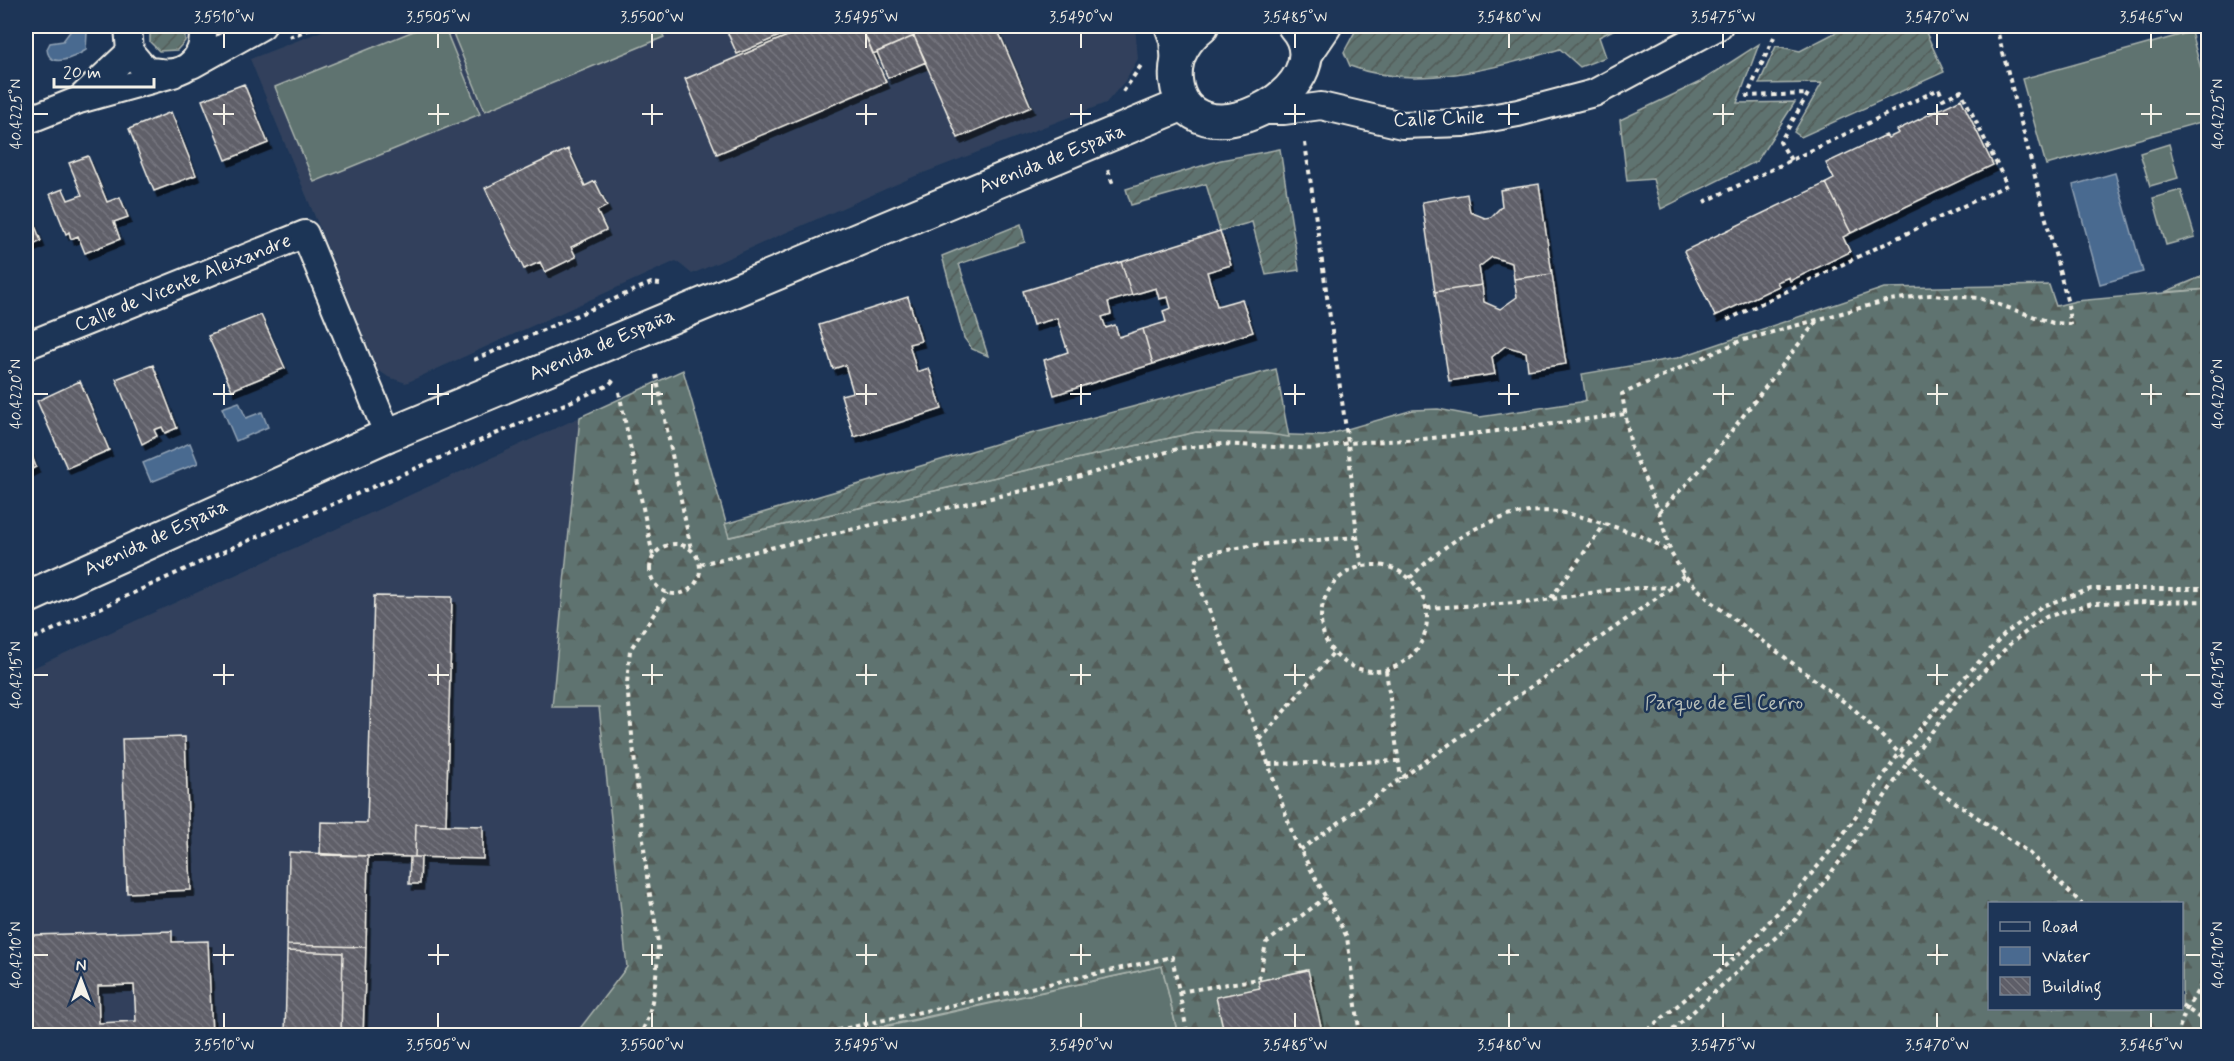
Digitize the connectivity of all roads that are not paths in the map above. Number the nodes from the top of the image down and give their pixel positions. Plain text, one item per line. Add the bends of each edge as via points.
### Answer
1 (128, 26) edge
2 (202, 26) edge
3 (262, 26) edge
4 (1168, 26) edge
5 (1202, 26) edge
6 (1325, 26) edge
7 (1719, 26) edge
8 (1300, 40) edge
9 (130, 52) junction
10 (1175, 64) junction
11 (182, 69) junction
12 (1292, 85) junction
13 (79, 100) junction
14 (1184, 104) junction
15 (1321, 106) junction
16 (1262, 111) junction
17 (26, 121) edge
18 (26, 346) edge
19 (387, 435) junction
20 (26, 598) edge

1 - 9 street
2 - 11 street via 201,52
3 - 11 street
4 - 10 street
5 - 10 street via 1185,42
6 - 8 street
7 - 15 street, Calle Chile via 1594,93 1518,113 1463,123 1402,125
8 - 12 street
9 - 11 street via 148,70
9 - 13 street
10 - 14 street via 1176,84
11 - 13 street
12 - 15 street, Calle Chile
12 - 16 street
13 - 17 street
14 - 16 street via 1199,115 1218,121 1242,119
14 - 19 street, Avenida de España
15 - 16 street, Calle Chile
18 - 19 street, Calle de Vicente Aleixandre via 305,234
19 - 20 street, Avenida de España

